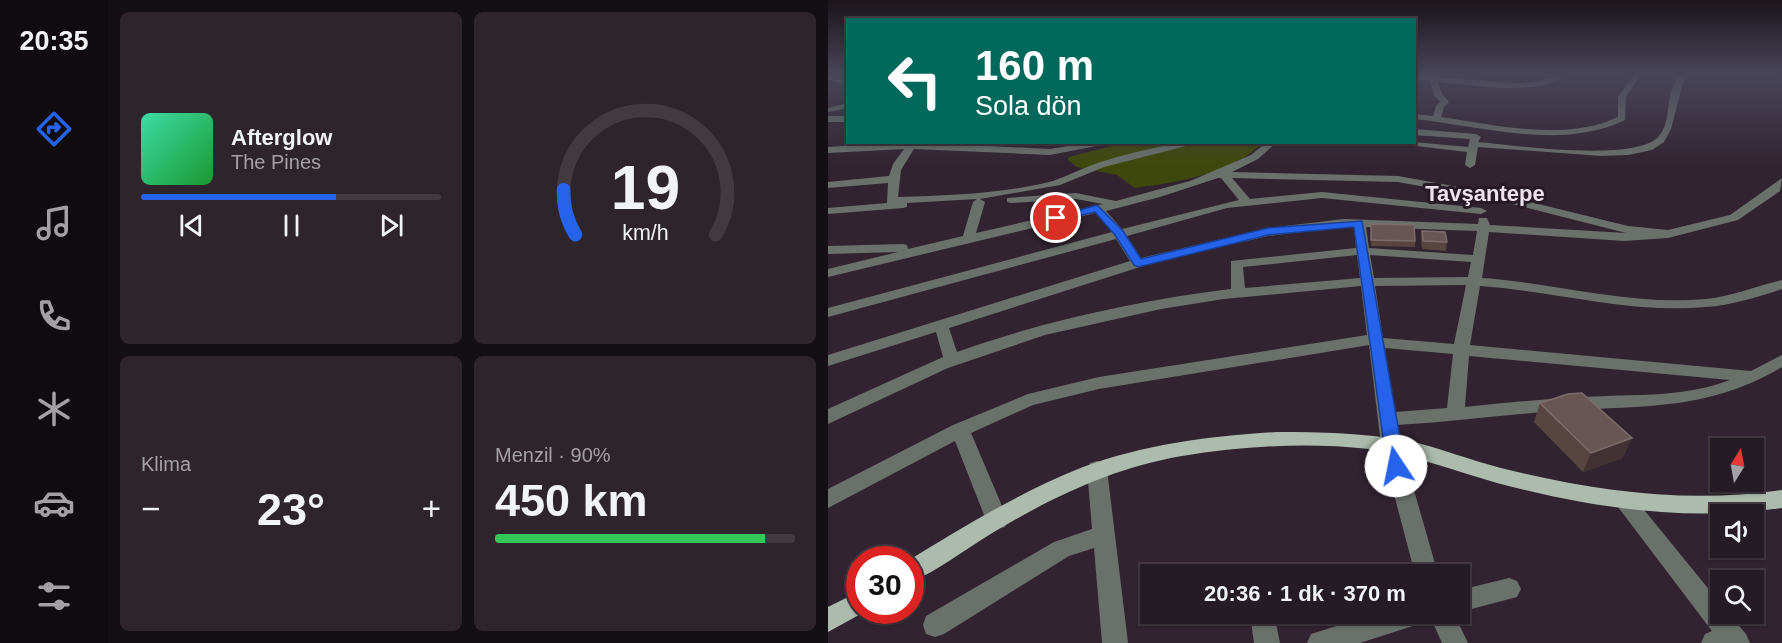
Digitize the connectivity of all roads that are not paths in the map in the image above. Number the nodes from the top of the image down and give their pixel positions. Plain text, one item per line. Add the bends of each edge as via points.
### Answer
1 (1441, 105) edge
2 (1622, 105) edge
3 (1674, 105) edge
4 (846, 106) edge
5 (828, 110) edge
6 (1416, 116) edge
7 (1437, 118) junction
8 (828, 119) edge
9 (846, 119) edge
10 (1482, 124) junction
11 (1416, 132) edge
12 (1416, 143) edge
13 (914, 144) edge
14 (1100, 144) edge
15 (1190, 144) edge
16 (1271, 144) edge
17 (1473, 144) junction
18 (828, 150) edge
19 (1470, 165) dead end
20 (1221, 175) junction
21 (893, 179) junction
22 (1782, 181) edge
23 (828, 185) edge
24 (1479, 193) junction
25 (978, 202) junction
26 (1246, 202) junction
27 (893, 203) junction
28 (1113, 204) junction
29 (1097, 208) junction
30 (828, 211) edge
31 (1481, 211) junction
32 (1359, 223) junction
33 (1484, 228) junction
34 (1119, 233) junction
35 (1655, 234) junction
36 (969, 238) junction
37 (924, 249) junction
38 (828, 250) edge
39 (1362, 251) junction
40 (891, 257) junction
41 (828, 259) edge
42 (1478, 259) junction
43 (1138, 263) junction
44 (828, 273) edge
45 (1369, 281) junction
46 (1474, 281) junction
47 (1782, 284) edge
48 (1238, 294) junction
49 (828, 313) edge
50 (942, 325) junction
51 (1376, 341) junction
52 (1461, 351) junction
53 (1782, 360) edge
54 (828, 361) edge
55 (952, 361) junction
56 (1754, 376) junction
57 (1455, 416) junction
58 (828, 417) edge
59 (1389, 419) junction
60 (960, 430) junction
61 (1391, 446) junction
62 (1097, 470) junction
63 (828, 499) edge
64 (1782, 499) edge
65 (1625, 501) junction
66 (997, 520) junction
67 (1103, 535) junction
68 (924, 563) edge
69 (1424, 564) edge
70 (1509, 589) dead end
71 (1470, 599) edge
72 (846, 610) edge
73 (828, 620) edge
74 (1264, 624) edge
75 (1381, 624) edge
76 (1446, 624) edge
77 (935, 625) dead end
78 (1728, 641) edge
79 (1115, 643) edge
80 (1268, 643) edge
81 (1320, 643) edge
82 (1455, 643) edge

1 - 7 street
2 - 10 street via 1622,118 1603,129 1584,133
3 - 17 street via 1668,130 1660,142 1633,152 1589,153
4 - 5 street
6 - 7 street
7 - 10 street
8 - 9 street
10 - 17 street
11 - 17 street
12 - 17 street
13 - 14 street via 1050,152
13 - 18 street
13 - 21 street via 893,173
15 - 27 street via 1011,192
16 - 20 street via 1249,162
17 - 19 street
20 - 24 street via 1398,179
20 - 26 street
20 - 28 street
21 - 23 street
21 - 27 street
22 - 35 street via 1734,218 1697,229
24 - 31 street
24 - 35 street via 1628,231
25 - 27 street
25 - 28 street via 1073,195 1097,197
25 - 36 street
26 - 31 street via 1322,195
26 - 34 street
27 - 30 street
28 - 29 street
29 - 34 street
29 - 36 street
31 - 33 street
32 - 33 street
32 - 39 street
32 - 43 street via 1268,232
33 - 35 street via 1624,237
33 - 42 street
34 - 43 street
34 - 49 street
36 - 37 street
37 - 38 street
37 - 40 street
39 - 42 street
39 - 45 street
39 - 48 street via 1236,264
40 - 41 street via 852,254
40 - 44 street
42 - 46 street
43 - 50 street
45 - 46 street
45 - 48 street
45 - 51 street
46 - 47 street via 1666,305 1705,305 1760,294
46 - 52 street
48 - 55 street via 1044,331
50 - 54 street
50 - 55 street
51 - 52 street
51 - 59 street
51 - 60 street via 1099,383 1028,400
52 - 56 street
52 - 57 street
53 - 56 street
55 - 58 street
56 - 57 street via 1698,397 1553,405
57 - 59 street
59 - 61 street
60 - 63 street
60 - 66 street
61 - 62 main road via 1307,439 1222,444 1186,447
61 - 65 main road via 1509,477
61 - 69 street
62 - 66 main road via 1054,488
62 - 67 street
64 - 65 main road via 1709,506
65 - 78 street
66 - 68 main road
67 - 77 street via 1062,549
67 - 79 street
70 - 71 street
72 - 73 main road
74 - 80 street
75 - 81 street
76 - 82 street

